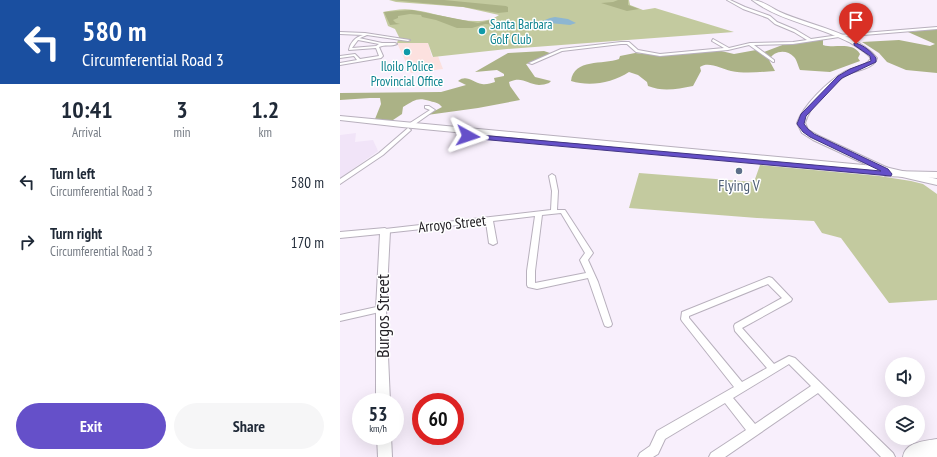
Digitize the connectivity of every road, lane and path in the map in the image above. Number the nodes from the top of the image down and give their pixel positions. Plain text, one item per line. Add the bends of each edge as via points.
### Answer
1 (728, 0) edge
2 (754, 0) edge
3 (937, 28) edge
4 (340, 33) edge
5 (368, 34) junction
6 (841, 36) junction
7 (357, 39) junction
8 (408, 40) dead end
9 (713, 40) dead end
10 (811, 41) junction
11 (382, 44) junction
12 (395, 44) dead end
13 (750, 44) junction
14 (377, 47) junction
15 (728, 49) junction
16 (340, 58) edge
17 (359, 60) junction
18 (773, 62) dead end
19 (531, 63) dead end
20 (340, 64) edge
21 (427, 107) dead end
22 (340, 118) edge
23 (340, 122) edge
24 (408, 128) junction
25 (887, 172) junction
26 (937, 172) edge
27 (905, 174) junction
28 (937, 175) edge
29 (552, 176) dead end
30 (340, 182) edge
31 (937, 182) edge
32 (937, 186) edge
33 (554, 212) junction
34 (539, 214) junction
35 (489, 220) junction
36 (385, 231) junction
37 (340, 236) edge
38 (493, 243) dead end
39 (591, 275) junction
40 (381, 309) junction
41 (340, 318) edge
42 (608, 324) dead end
43 (773, 369) junction
44 (741, 388) junction
45 (817, 388) junction
46 (384, 393) edge
47 (726, 397) junction
48 (754, 431) junction
49 (937, 444) edge
50 (384, 445) edge
51 (937, 454) edge
52 (915, 455) edge
53 (385, 457) edge
54 (644, 457) edge
55 (715, 457) edge
56 (889, 457) edge

1 - 10 street via 769,17
2 - 6 main road via 779,13
3 - 6 street
4 - 5 street
5 - 7 street
5 - 8 street
6 - 10 street
6 - 25 main road via 868,51 874,60 840,77 803,115 801,124 812,136
7 - 11 street
7 - 14 street via 350,49
9 - 15 street
10 - 13 street
11 - 12 street
11 - 14 street
13 - 15 street
13 - 18 street
14 - 17 street via 381,56
15 - 19 street via 653,55 637,51 624,42 561,50
16 - 17 street via 355,55
17 - 20 street
21 - 24 street via 433,110
22 - 24 main road
23 - 24 main road
24 - 25 main road
24 - 30 street via 380,154
25 - 26 main road
25 - 27 main road
25 - 32 main road
27 - 28 main road
27 - 31 main road
29 - 33 street via 555,191
33 - 34 street, Arroyo Street
33 - 39 street, Arroyo Street via 563,211 589,253 584,259
34 - 35 street, Arroyo Street
34 - 39 street via 531,285
35 - 36 street, Arroyo Street
35 - 38 street
36 - 37 street, Arroyo Street
36 - 40 street, Burgos Street
39 - 42 street
40 - 41 street
40 - 46 street, Burgos Street
43 - 44 street
43 - 44 street via 738,329 738,326 788,299 770,281 767,280 685,314 685,319
43 - 45 street via 789,360 792,361
44 - 47 street
45 - 48 street
45 - 56 street
47 - 48 street
47 - 54 street via 661,435 654,450
48 - 55 street
49 - 52 street
50 - 53 street
51 - 52 street

